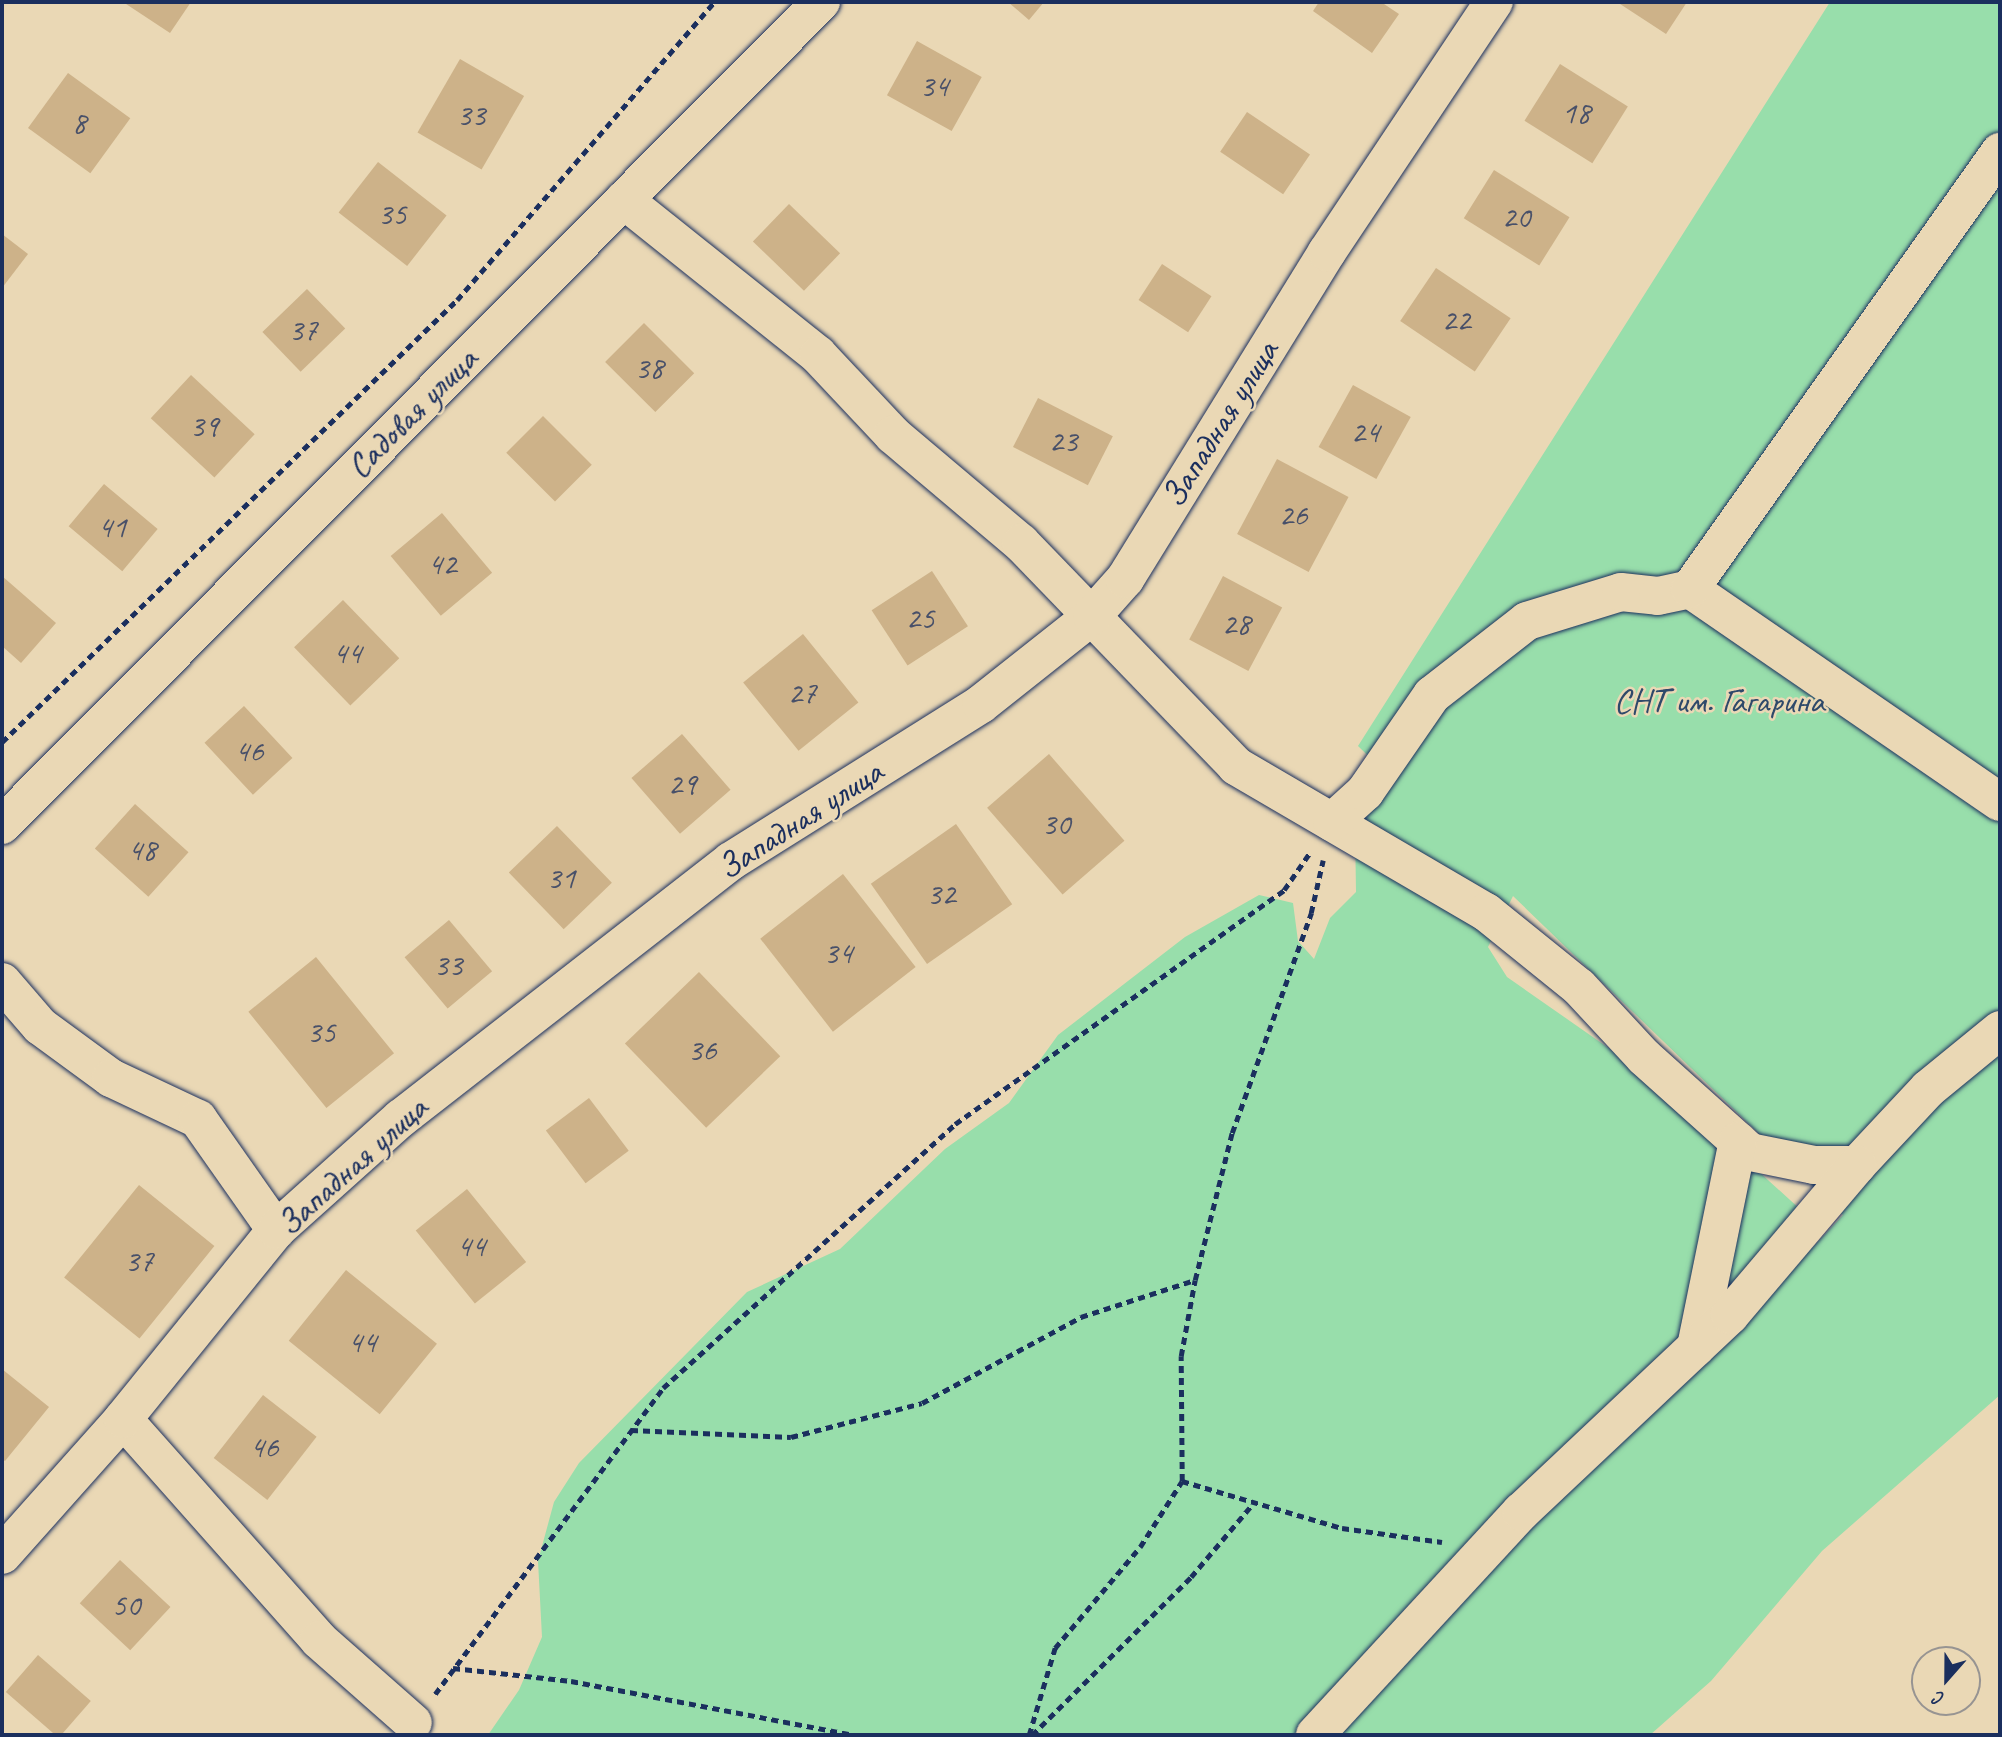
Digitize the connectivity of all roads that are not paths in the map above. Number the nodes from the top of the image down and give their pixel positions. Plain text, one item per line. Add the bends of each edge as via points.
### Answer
1 (821, 2) edge
2 (1494, 2) edge
3 (1996, 166) edge
4 (624, 201) junction
5 (1690, 589) junction
6 (1092, 616) junction
7 (2000, 802) edge
8 (1332, 821) junction
9 (2, 825) edge
10 (2, 982) edge
11 (2000, 1030) edge
12 (1738, 1141) junction
13 (1857, 1165) junction
14 (276, 1230) junction
15 (1696, 1347) junction
16 (123, 1419) junction
17 (2, 1555) edge
18 (413, 1723) road end
19 (1315, 1735) edge

1 - 4 street, Садовая улица
2 - 6 street, Западная улица via 1327,252 1125,579
3 - 5 street
4 - 6 street via 818,355 893,435 1021,543
4 - 9 street, Садовая улица
5 - 7 street
5 - 8 street via 1658,596 1621,592 1527,621 1432,695 1366,792
6 - 8 street via 1236,766
6 - 14 street, Западная улица via 981,704 731,861 401,1118
8 - 12 street via 1486,912 1579,987 1644,1057
10 - 14 street via 40,1026 111,1078 198,1119
11 - 13 street via 1928,1089
12 - 13 street via 1763,1155
12 - 15 street
13 - 15 street via 1796,1243
14 - 16 street, Западная улица
15 - 19 street via 1487,1549
16 - 17 street, Западная улица
16 - 18 street via 319,1640

